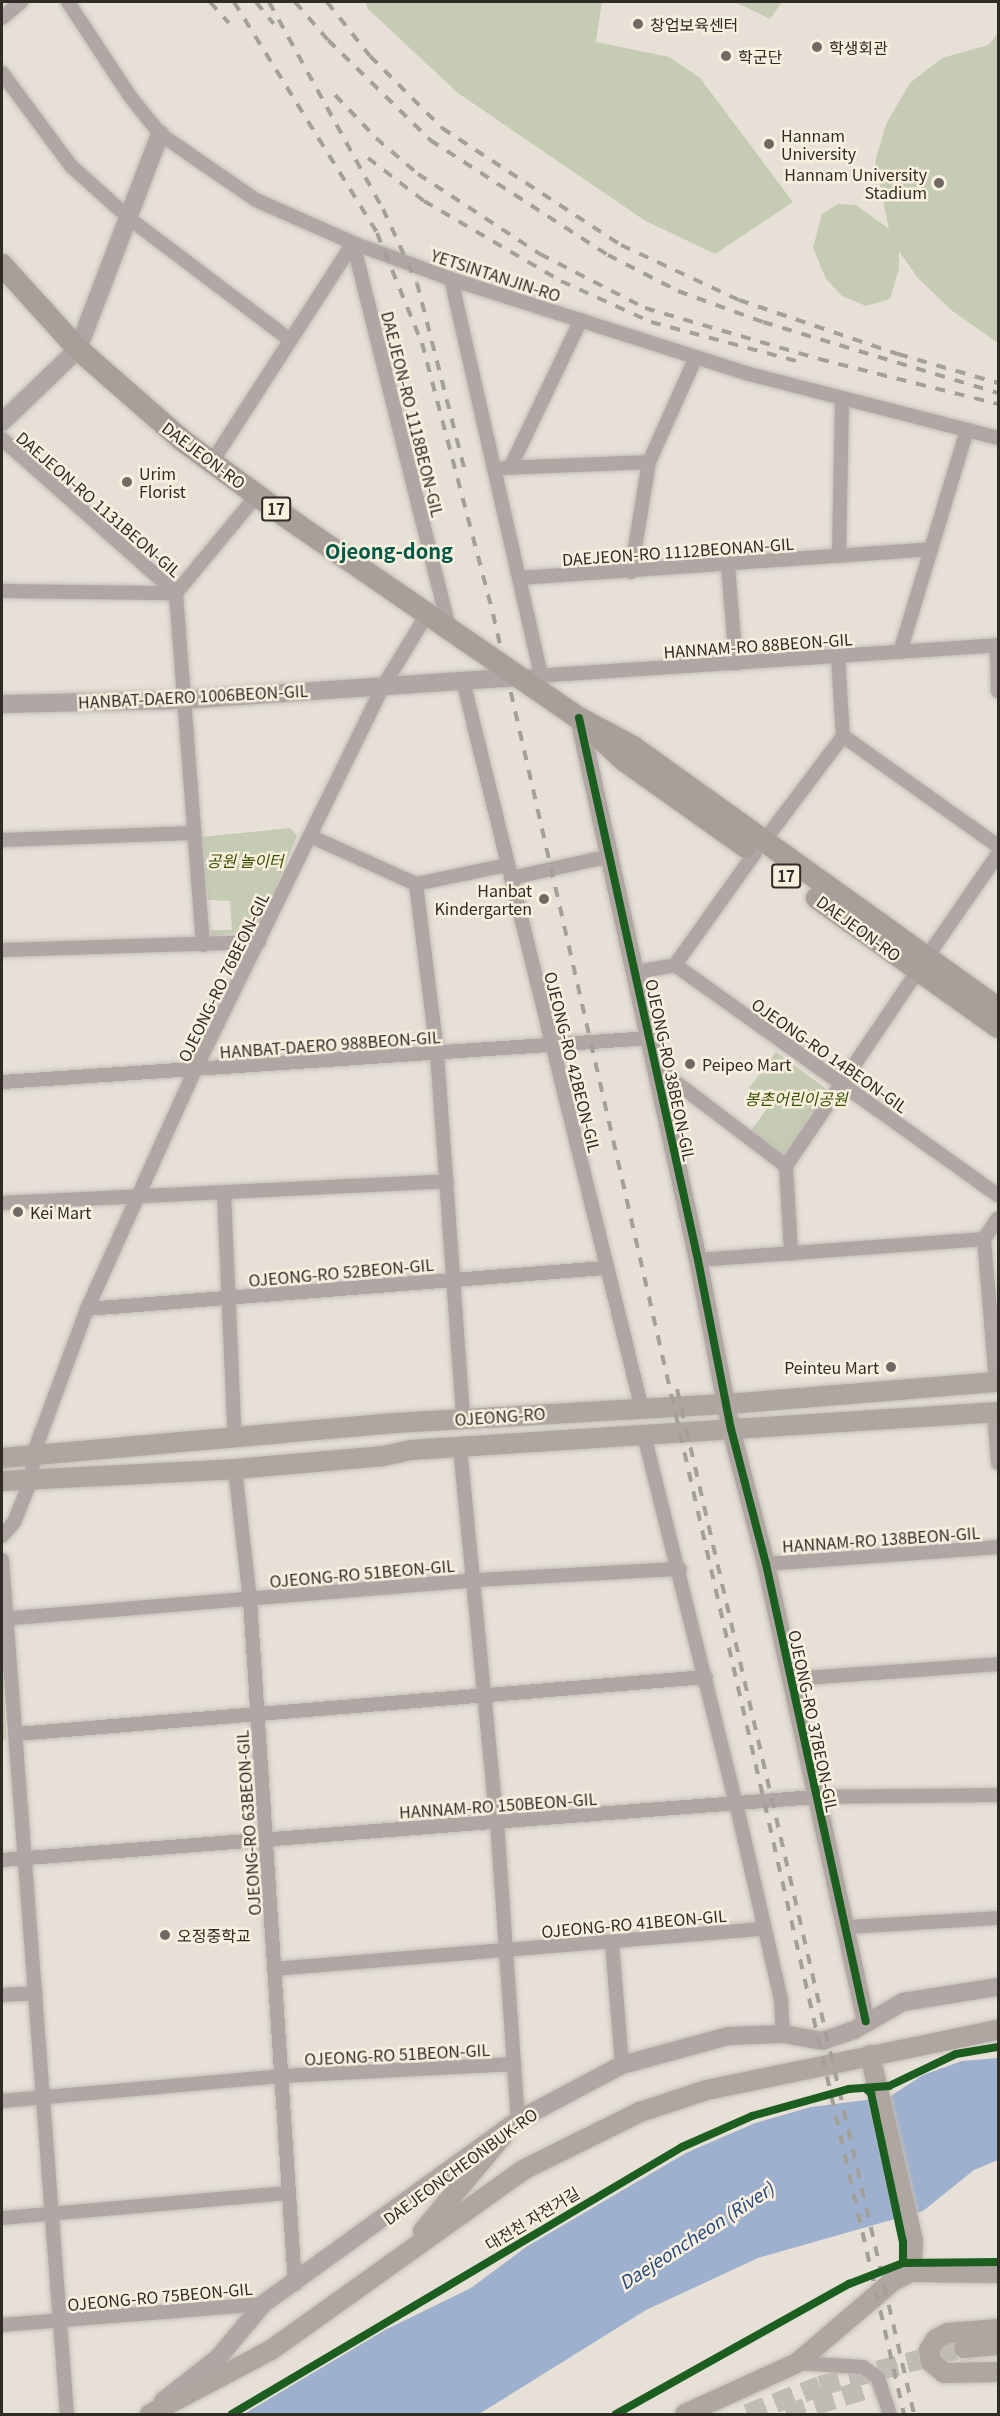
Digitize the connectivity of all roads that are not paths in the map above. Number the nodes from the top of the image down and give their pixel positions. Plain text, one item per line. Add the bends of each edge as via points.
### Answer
1 (21, 2) edge
2 (68, 2) edge
3 (2, 18) edge
4 (2, 73) edge
5 (160, 134) junction
6 (130, 219) junction
7 (353, 243) junction
8 (2, 265) edge
9 (451, 279) junction
10 (581, 320) junction
11 (290, 340) junction
12 (78, 349) junction
13 (696, 357) junction
14 (842, 398) junction
15 (2, 422) edge
16 (967, 430) junction
17 (999, 438) edge
18 (2, 440) edge
19 (212, 462) junction
20 (649, 462) junction
21 (510, 468) junction
22 (494, 469) junction
23 (257, 495) junction
24 (931, 549) junction
25 (839, 556) junction
26 (728, 565) junction
27 (631, 572) junction
28 (519, 578) junction
29 (2, 591) edge
30 (176, 592) junction
31 (427, 614) junction
32 (449, 629) junction
33 (998, 645) edge
34 (900, 652) junction
35 (838, 657) junction
36 (736, 664) junction
37 (530, 676) junction
38 (463, 681) junction
39 (384, 685) junction
40 (999, 691) edge
41 (182, 700) junction
42 (2, 704) edge
43 (579, 718) junction
44 (843, 736) junction
45 (193, 833) junction
46 (310, 836) junction
47 (2, 840) edge
48 (999, 846) edge
49 (760, 847) junction
50 (999, 854) edge
51 (610, 856) junction
52 (509, 871) junction
53 (416, 884) junction
54 (259, 942) junction
55 (202, 945) junction
56 (2, 950) edge
57 (923, 964) junction
58 (675, 965) junction
59 (636, 972) junction
60 (999, 1008) edge
61 (999, 1028) edge
62 (650, 1038) junction
63 (552, 1045) junction
64 (438, 1053) junction
65 (657, 1068) junction
66 (195, 1070) junction
67 (2, 1082) edge
68 (842, 1084) junction
69 (786, 1166) junction
70 (446, 1181) junction
71 (224, 1194) junction
72 (999, 1195) edge
73 (138, 1198) junction
74 (2, 1203) edge
75 (999, 1218) edge
76 (984, 1239) junction
77 (791, 1254) junction
78 (698, 1260) junction
79 (605, 1268) junction
80 (453, 1280) junction
81 (230, 1298) junction
82 (87, 1309) junction
83 (997, 1382) edge
84 (728, 1404) junction
85 (642, 1409) junction
86 (996, 1412) edge
87 (463, 1418) junction
88 (730, 1429) junction
89 (644, 1435) junction
90 (235, 1440) junction
91 (460, 1448) junction
92 (33, 1455) junction
93 (2, 1458) edge
94 (999, 1463) edge
95 (235, 1469) junction
96 (32, 1478) junction
97 (2, 1481) edge
98 (2, 1536) edge
99 (999, 1547) edge
100 (2, 1560) edge
101 (766, 1564) junction
102 (680, 1569) junction
103 (476, 1580) junction
104 (250, 1600) junction
105 (5, 1618) edge
106 (999, 1664) edge
107 (706, 1677) junction
108 (791, 1679) junction
109 (486, 1693) junction
110 (257, 1712) junction
111 (17, 1734) junction
112 (999, 1795) edge
113 (815, 1797) junction
114 (736, 1803) junction
115 (497, 1822) junction
116 (266, 1840) junction
117 (27, 1858) junction
118 (2, 1860) edge
119 (999, 1918) edge
120 (847, 1927) junction
121 (764, 1929) junction
122 (612, 1943) junction
123 (507, 1949) junction
124 (274, 1969) junction
125 (999, 1986) edge
126 (36, 1993) junction
127 (2, 1995) edge
128 (866, 2021) junction
129 (999, 2024) edge
130 (999, 2030) edge
131 (783, 2034) junction
132 (953, 2038) junction
133 (870, 2055) junction
134 (515, 2064) junction
135 (622, 2065) junction
136 (281, 2076) junction
137 (44, 2098) junction
138 (2, 2101) edge
139 (511, 2127) junction
140 (289, 2193) junction
141 (52, 2214) junction
142 (2, 2218) edge
143 (403, 2253) junction
144 (911, 2272) junction
145 (999, 2273) edge
146 (295, 2285) junction
147 (263, 2304) junction
148 (61, 2321) junction
149 (2, 2325) edge
150 (994, 2328) edge
151 (999, 2345) edge
152 (956, 2361) junction
153 (999, 2361) edge
154 (797, 2363) junction
155 (999, 2372) edge
156 (67, 2415) edge
157 (148, 2415) edge
158 (685, 2415) edge
159 (890, 2415) edge

1 - 3 street
2 - 5 street, YETSINTANJIN-RO via 129,95
4 - 6 street via 71,166
5 - 6 street
5 - 7 street, YETSINTANJIN-RO via 256,200
6 - 11 street
6 - 12 street
7 - 9 street, YETSINTANJIN-RO
7 - 11 street
7 - 32 street, DAEJEON-RO 1118BEON-GIL
8 - 12 main road, DAEJEON-RO / 17
9 - 10 street, YETSINTANJIN-RO
9 - 22 street
10 - 13 street, YETSINTANJIN-RO
10 - 21 street
11 - 19 street
12 - 15 street
12 - 19 main road, DAEJEON-RO / 17
13 - 14 street, YETSINTANJIN-RO
13 - 20 street
14 - 16 street, YETSINTANJIN-RO
14 - 25 street
16 - 17 street, YETSINTANJIN-RO
16 - 24 street
18 - 30 street, DAEJEON-RO 1131BEON-GIL
19 - 23 main road, DAEJEON-RO / 17
20 - 21 street
20 - 27 street
21 - 22 street
22 - 28 street
23 - 30 street, DAEJEON-RO 1131BEON-GIL
23 - 31 main road, DAEJEON-RO / 17
24 - 25 street, DAEJEON-RO 1112BEONAN-GIL
24 - 34 street
25 - 26 street, DAEJEON-RO 1112BEONAN-GIL
26 - 27 street, DAEJEON-RO 1112BEONAN-GIL
26 - 36 street
27 - 28 street, DAEJEON-RO 1112BEONAN-GIL
28 - 37 street
29 - 30 street, DAEJEON-RO 1131BEON-GIL
30 - 41 street, DAEJEON-RO 1131BEON-GIL
31 - 32 main road, DAEJEON-RO / 17
31 - 39 street, OJEONG-RO 76BEON-GIL
32 - 37 main road, DAEJEON-RO / 17
33 - 34 street, HANNAM-RO 88BEON-GIL
33 - 40 street
34 - 35 street, HANNAM-RO 88BEON-GIL
35 - 36 street, HANNAM-RO 88BEON-GIL
35 - 44 street
36 - 37 street, HANNAM-RO 88BEON-GIL
37 - 38 street, HANBAT-DAERO 1006BEON-GIL
37 - 43 main road, DAEJEON-RO / 17
38 - 39 street, HANBAT-DAERO 1006BEON-GIL
38 - 52 street, OJEONG-RO 42BEON-GIL
39 - 41 street, HANBAT-DAERO 1006BEON-GIL
39 - 46 street, OJEONG-RO 76BEON-GIL
41 - 42 street, HANBAT-DAERO 1006BEON-GIL
41 - 45 street, DAEJEON-RO 1131BEON-GIL
43 - 49 main road, DAEJEON-RO / 17 via 625,761
43 - 51 street, OJEONG-RO 38BEON-GIL
44 - 48 street
44 - 49 street
45 - 47 street
45 - 55 street, DAEJEON-RO 1131BEON-GIL
46 - 53 street
46 - 54 street, OJEONG-RO 76BEON-GIL
49 - 57 main road, DAEJEON-RO / 17
49 - 58 street
50 - 57 street
51 - 52 street
51 - 59 street, OJEONG-RO 38BEON-GIL
52 - 53 street
52 - 63 street, OJEONG-RO 42BEON-GIL
53 - 64 street, OJEONG-RO 52BEON-GIL
54 - 55 street
54 - 66 street, OJEONG-RO 76BEON-GIL
55 - 56 street
57 - 60 main road, DAEJEON-RO / 17
57 - 61 main road, DAEJEON-RO / 17
57 - 68 street
58 - 59 street
58 - 68 street, OJEONG-RO 14BEON-GIL
59 - 62 street, OJEONG-RO 38BEON-GIL
62 - 63 street, HANBAT-DAERO 988BEON-GIL
62 - 65 street, OJEONG-RO 38BEON-GIL
63 - 64 street, HANBAT-DAERO 988BEON-GIL
63 - 79 street, OJEONG-RO 42BEON-GIL
64 - 66 street, HANBAT-DAERO 988BEON-GIL
64 - 70 street, OJEONG-RO 52BEON-GIL
65 - 69 street
65 - 78 street, OJEONG-RO 38BEON-GIL
66 - 67 street, HANBAT-DAERO 988BEON-GIL
66 - 73 street, OJEONG-RO 76BEON-GIL
68 - 69 street
68 - 72 street, OJEONG-RO 14BEON-GIL
69 - 77 street
70 - 71 street
70 - 80 street, OJEONG-RO 52BEON-GIL
71 - 73 street
71 - 81 street
73 - 74 street
73 - 82 street, OJEONG-RO 76BEON-GIL
75 - 76 street
76 - 77 street
76 - 83 street
77 - 78 street
78 - 84 street, OJEONG-RO 38BEON-GIL
79 - 80 street
79 - 85 street, OJEONG-RO 42BEON-GIL
80 - 81 street, OJEONG-RO 52BEON-GIL
80 - 87 street, OJEONG-RO 52BEON-GIL
81 - 82 street, OJEONG-RO 52BEON-GIL
81 - 90 street
82 - 92 street, OJEONG-RO 76BEON-GIL
83 - 84 main road, OJEONG-RO
84 - 85 main road, OJEONG-RO
84 - 88 street, OJEONG-RO 38BEON-GIL
85 - 87 main road, OJEONG-RO
86 - 88 main road, OJEONG-RO
86 - 94 street
87 - 90 main road, OJEONG-RO
88 - 89 main road, OJEONG-RO
88 - 101 street, OJEONG-RO 37BEON-GIL
89 - 91 main road, OJEONG-RO
89 - 102 street
90 - 92 main road, OJEONG-RO
91 - 95 main road, OJEONG-RO
91 - 103 street, OJEONG-RO 51BEON-GIL
92 - 93 main road, OJEONG-RO
92 - 96 street, OJEONG-RO 76BEON-GIL
95 - 96 main road, OJEONG-RO
95 - 104 street, OJEONG-RO 63BEON-GIL
96 - 97 main road, OJEONG-RO
96 - 98 street, OJEONG-RO 76BEON-GIL via 14,1522
99 - 101 street, HANNAM-RO 138BEON-GIL
100 - 105 street, OJEONG-RO 75BEON-GIL
101 - 108 street, OJEONG-RO 37BEON-GIL
102 - 103 street
102 - 107 street
103 - 104 street, OJEONG-RO 51BEON-GIL
103 - 109 street, OJEONG-RO 51BEON-GIL
104 - 105 street
104 - 110 street, OJEONG-RO 63BEON-GIL
105 - 111 street, OJEONG-RO 75BEON-GIL
106 - 108 street
107 - 109 street
107 - 114 street
108 - 113 street, OJEONG-RO 37BEON-GIL
109 - 110 street
109 - 115 street, OJEONG-RO 51BEON-GIL
110 - 111 street, OJEONG-RO 63BEON-GIL
110 - 116 street, OJEONG-RO 63BEON-GIL
111 - 117 street, OJEONG-RO 75BEON-GIL
112 - 113 street, HANNAM-RO 150BEON-GIL
113 - 114 street, HANNAM-RO 150BEON-GIL
113 - 120 street, OJEONG-RO 37BEON-GIL
114 - 115 street, HANNAM-RO 150BEON-GIL
114 - 121 street
115 - 116 street, HANNAM-RO 150BEON-GIL
115 - 123 street, OJEONG-RO 51BEON-GIL
116 - 117 street, HANNAM-RO 150BEON-GIL
116 - 124 street, OJEONG-RO 63BEON-GIL
117 - 118 street, HANNAM-RO 150BEON-GIL
117 - 126 street, OJEONG-RO 75BEON-GIL
119 - 120 street
120 - 128 street, OJEONG-RO 37BEON-GIL
121 - 122 street, OJEONG-RO 41BEON-GIL
121 - 131 street via 781,2000
122 - 123 street, OJEONG-RO 41BEON-GIL
122 - 135 street
123 - 124 street
123 - 134 street, OJEONG-RO 51BEON-GIL
124 - 136 street, OJEONG-RO 63BEON-GIL
125 - 128 street, DAEJEONCHEONBUK-RO via 903,2002
126 - 127 street
126 - 137 street, OJEONG-RO 75BEON-GIL
128 - 131 street, DAEJEONCHEONBUK-RO via 854,2030 822,2041
129 - 132 main road
130 - 132 main road
131 - 135 street, DAEJEONCHEONBUK-RO via 728,2036
132 - 133 main road
133 - 143 main road via 707,2090 640,2112 523,2170
133 - 144 main road via 913,2241
134 - 136 street, OJEONG-RO 51BEON-GIL
134 - 139 street, OJEONG-RO 51BEON-GIL
135 - 139 street, DAEJEONCHEONBUK-RO
136 - 137 street
136 - 140 street, OJEONG-RO 63BEON-GIL
137 - 138 street
137 - 141 street, OJEONG-RO 75BEON-GIL
139 - 143 main road
139 - 146 street, DAEJEONCHEONBUK-RO
140 - 141 street
140 - 146 street, OJEONG-RO 63BEON-GIL
141 - 142 street
141 - 148 street, OJEONG-RO 75BEON-GIL
143 - 157 main road via 271,2350
144 - 145 main road
144 - 154 main road via 893,2281
146 - 147 street, DAEJEONCHEONBUK-RO
147 - 148 street, OJEONG-RO 75BEON-GIL
147 - 157 street, DAEJEONCHEONBUK-RO via 218,2358
148 - 149 street, OJEONG-RO 75BEON-GIL
148 - 156 street, OJEONG-RO 75BEON-GIL
150 - 152 main road via 948,2333 936,2339 929,2350 931,2362
151 - 152 main road
152 - 153 main road
152 - 155 main road
154 - 158 main road
154 - 159 street via 863,2367 878,2378

